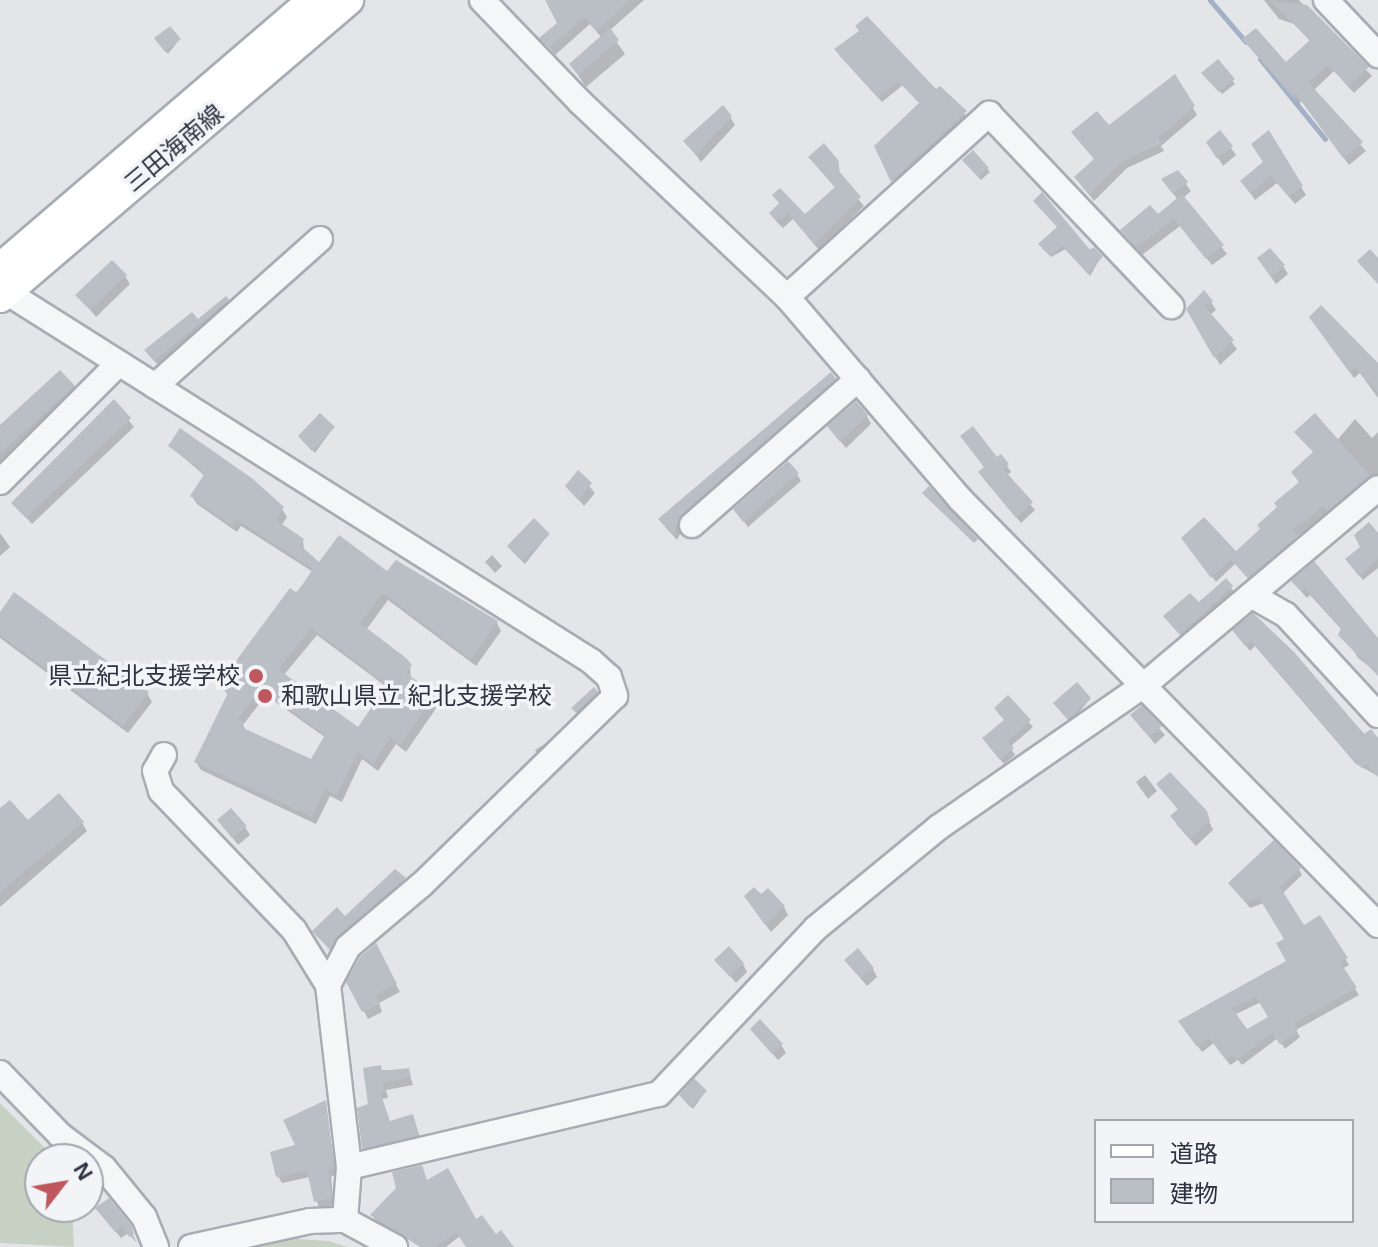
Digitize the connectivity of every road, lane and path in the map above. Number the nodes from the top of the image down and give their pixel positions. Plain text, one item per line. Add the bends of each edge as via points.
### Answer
1 (314, 0) edge
2 (348, 0) edge
3 (482, 0) edge
4 (1326, 0) edge
5 (1378, 55) edge
6 (320, 239) dead end
7 (1, 286) edge
8 (787, 297) junction
9 (1171, 306) dead end
10 (119, 363) junction
11 (858, 379) junction
12 (155, 386) junction
13 (0, 482) edge
14 (1378, 488) edge
15 (692, 525) dead end
16 (1251, 595) junction
17 (1143, 686) junction
18 (1378, 715) edge
19 (164, 755) dead end
20 (1378, 925) edge
21 (328, 985) junction
22 (0, 1073) edge
23 (349, 1167) junction
24 (345, 1220) junction
25 (156, 1247) edge
26 (191, 1247) edge
27 (395, 1247) edge

1 - 7 main road, 三田海南線
2 - 7 main road, 三田海南線
3 - 8 street via 580,102 718,226
4 - 5 street
6 - 12 street
7 - 10 street
8 - 9 street via 989,114
8 - 11 street
10 - 12 street
10 - 13 street
11 - 15 street
11 - 17 street via 960,499
12 - 21 street via 591,661 609,677 615,696 421,885 348,947
14 - 16 street
16 - 17 street
16 - 18 street via 1286,615
17 - 20 street
17 - 23 street via 939,827 816,928 659,1094
19 - 21 street via 155,771 161,791 294,930
21 - 23 street
22 - 25 street via 60,1135 104,1168 144,1217
23 - 24 street
24 - 26 street via 310,1221
24 - 27 street

